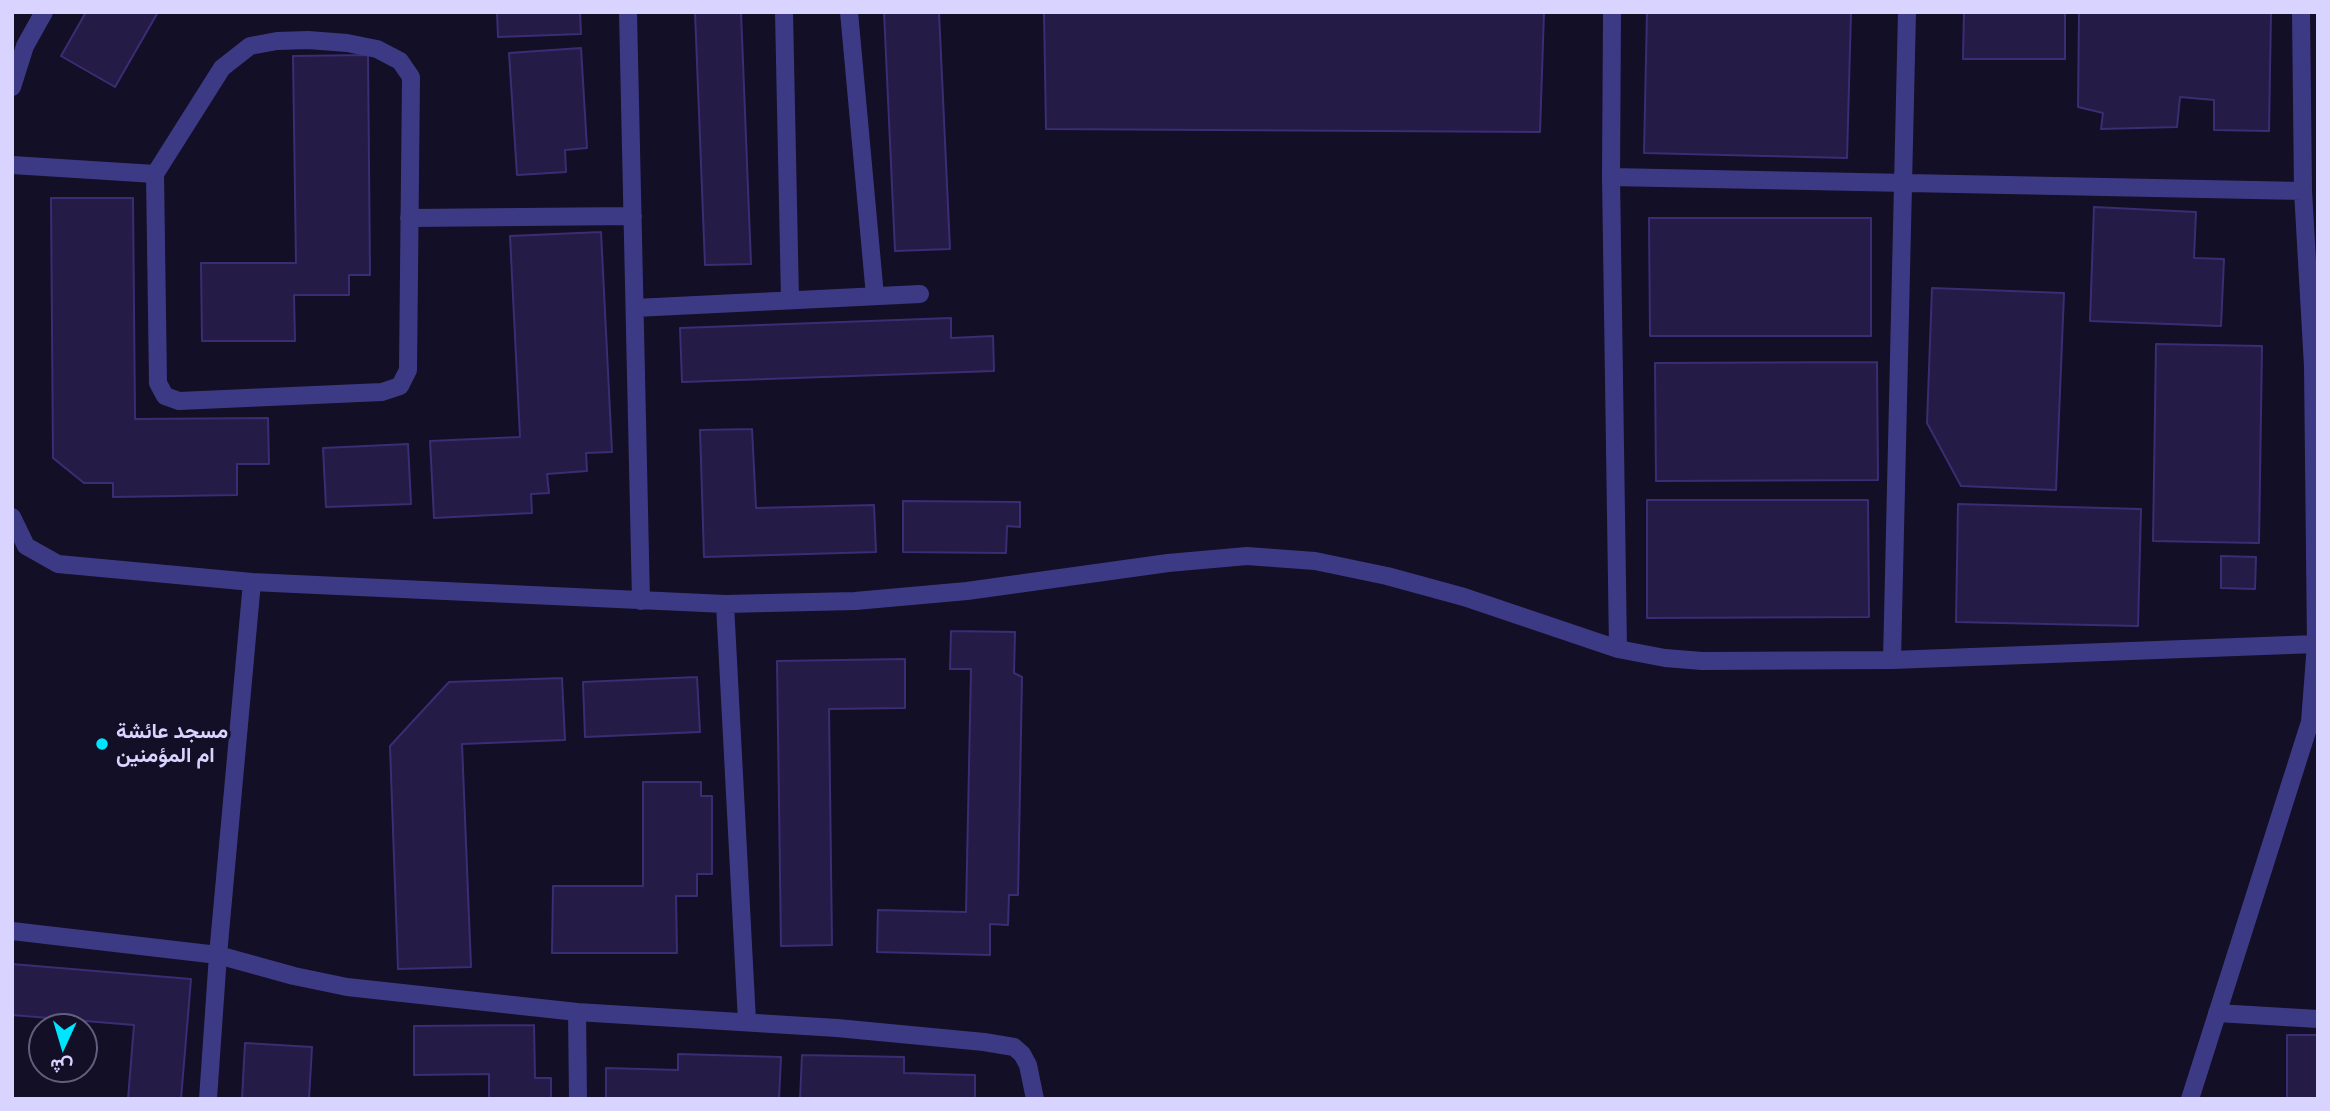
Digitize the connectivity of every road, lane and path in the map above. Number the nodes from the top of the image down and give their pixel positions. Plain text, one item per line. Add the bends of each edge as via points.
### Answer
1 (44, 12) edge
2 (628, 12) edge
3 (783, 12) edge
4 (849, 12) edge
5 (1612, 12) edge
6 (1907, 12) edge
7 (2301, 12) edge
8 (12, 87) edge
9 (12, 165) edge
10 (155, 174) junction
11 (1611, 177) junction
12 (1904, 184) junction
13 (2303, 191) junction
14 (633, 216) junction
15 (410, 218) junction
16 (920, 294) dead end
17 (875, 296) junction
18 (790, 300) junction
19 (635, 308) junction
20 (2316, 366) edge
21 (12, 517) edge
22 (252, 582) junction
23 (641, 601) junction
24 (725, 604) junction
25 (2316, 644) junction
26 (1618, 649) junction
27 (1892, 660) junction
28 (2314, 722) edge
29 (12, 931) edge
30 (218, 955) junction
31 (577, 1012) junction
32 (2217, 1013) junction
33 (2318, 1019) edge
34 (747, 1021) junction
35 (208, 1099) edge
36 (578, 1099) edge
37 (1035, 1099) edge
38 (2190, 1099) edge

1 - 8 street via 25,46
2 - 14 street
3 - 18 street
4 - 17 street
5 - 11 street
6 - 12 street
7 - 13 street
9 - 10 street
10 - 15 street via 222,68 250,46 308,40 347,43 377,49 400,61 411,77
10 - 15 street via 158,383 165,396 179,401 382,392 400,386 408,370
11 - 12 street
11 - 26 street
12 - 13 street
12 - 27 street
13 - 20 street
14 - 15 street
14 - 19 street
16 - 17 street
17 - 18 street
18 - 19 street
19 - 23 street
20 - 25 street
21 - 22 street via 26,546 58,564
22 - 23 street
22 - 30 street
23 - 24 street
24 - 26 street via 868,600 967,591 1247,556 1315,561 1387,576
24 - 34 street
25 - 27 street
25 - 28 street
26 - 27 street via 1702,661
28 - 32 street
29 - 30 street
30 - 31 street via 346,987
30 - 35 street
31 - 34 street
31 - 36 street
32 - 33 street
32 - 38 street
34 - 37 street via 1014,1047 1028,1065

